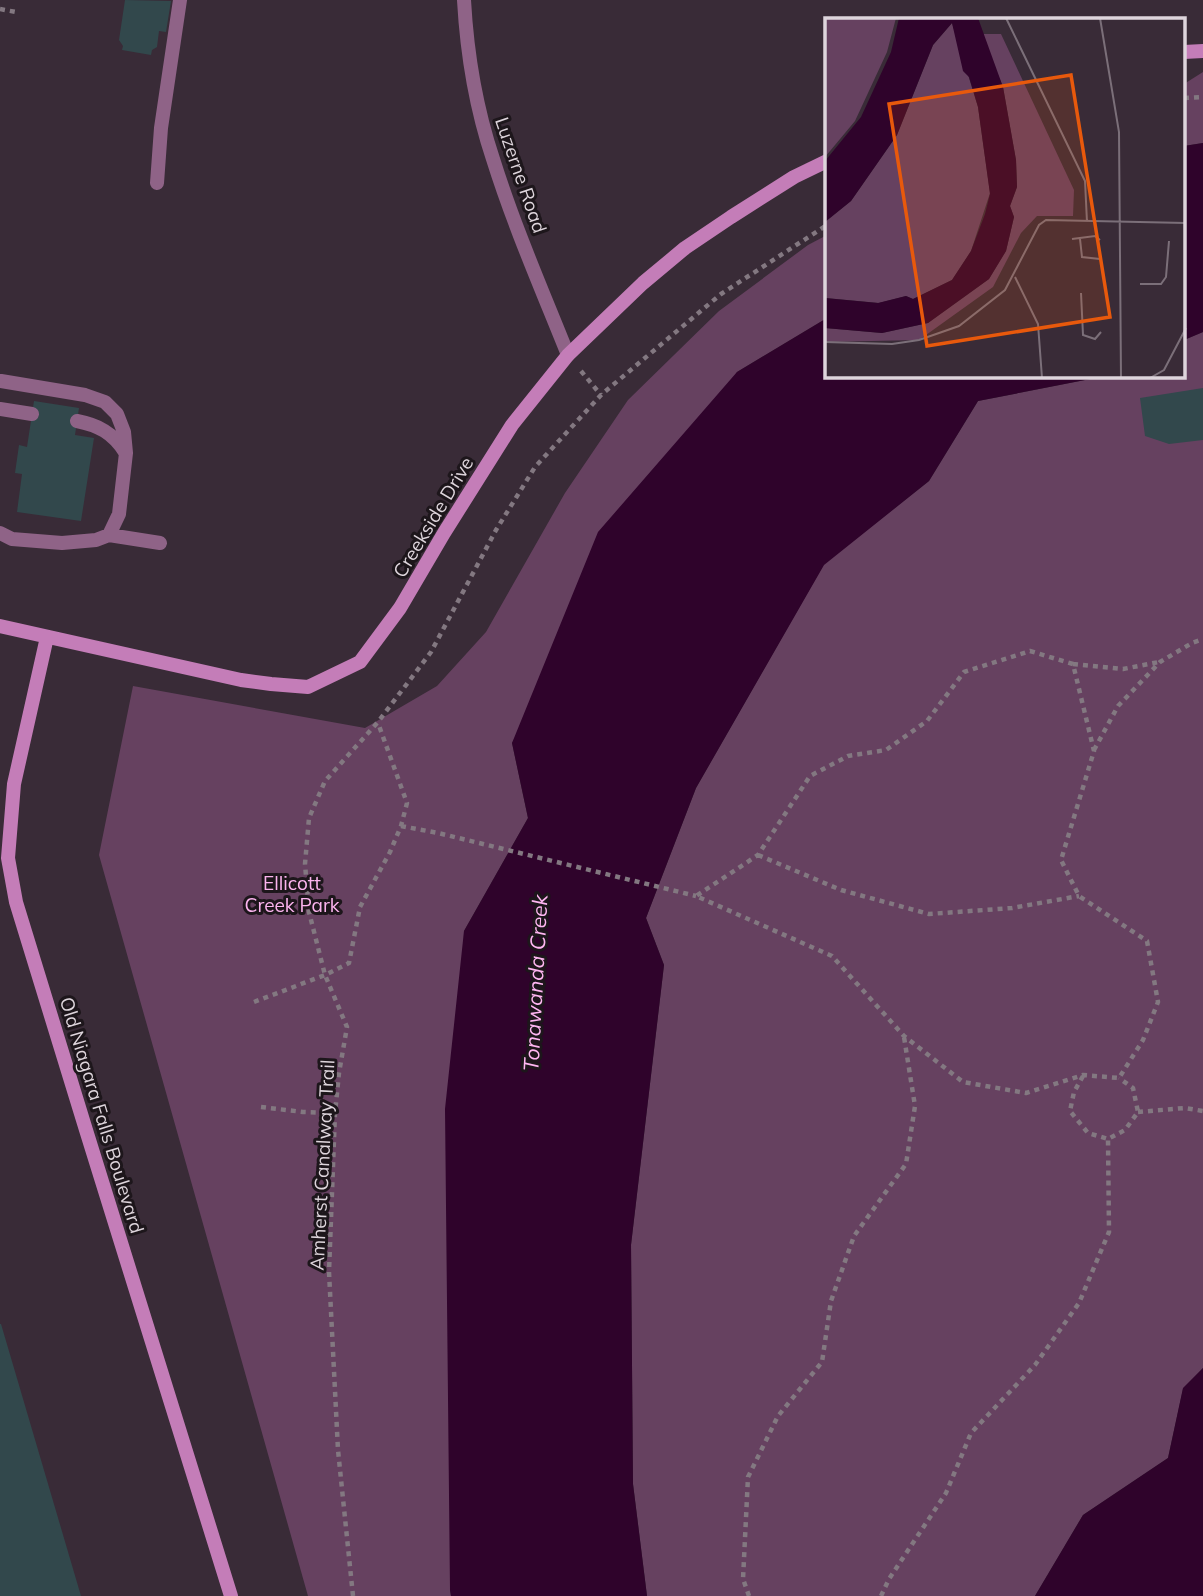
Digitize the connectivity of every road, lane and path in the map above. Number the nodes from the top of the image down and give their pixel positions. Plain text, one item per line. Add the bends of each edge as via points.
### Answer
1 (180, 0) edge
2 (464, 0) edge
3 (0, 9) edge
4 (16, 12) dead end
5 (825, 161) edge
6 (157, 183) dead end
7 (825, 226) edge
8 (568, 355) junction
9 (1, 381) edge
10 (0, 409) edge
11 (32, 414) dead end
12 (77, 421) dead end
13 (126, 453) junction
14 (0, 533) edge
15 (109, 535) junction
16 (160, 543) dead end
17 (0, 626) edge
18 (47, 637) junction
19 (1203, 639) edge
20 (1160, 662) junction
21 (1073, 664) junction
22 (378, 722) junction
23 (1094, 751) junction
24 (401, 826) junction
25 (758, 855) junction
26 (696, 896) junction
27 (1079, 896) junction
28 (325, 975) junction
29 (254, 1002) dead end
30 (904, 1036) junction
31 (1083, 1075) junction
32 (1119, 1078) junction
33 (261, 1107) dead end
34 (1203, 1111) edge
35 (1138, 1112) junction
36 (335, 1113) junction
37 (1108, 1139) junction
38 (231, 1596) edge
39 (353, 1596) edge
40 (749, 1596) edge
41 (881, 1596) edge

1 - 6 street
2 - 8 street, Luzerne Road via 475,94 492,159
3 - 4 path
5 - 8 street, Creekside Drive via 685,248
7 - 22 path, Amherst Canalway Trail via 720,293 601,395 535,467 431,652
8 - 18 street, Creekside Drive via 512,425 400,608 360,662 308,687 241,680
9 - 13 street via 105,402 117,414
10 - 11 street
12 - 13 street via 106,431
13 - 15 street via 119,514
14 - 15 street via 12,539 62,543 96,541
15 - 16 street
17 - 18 street, Creekside Drive
18 - 38 street, Old Niagara Falls Boulevard via 14,783 8,858 16,902
19 - 20 path
20 - 21 path via 1123,669
20 - 23 path via 1118,706
21 - 23 path
21 - 25 path via 1030,651 964,672 927,721 886,750 848,756 810,776
22 - 24 path via 407,803
22 - 28 path, Amherst Canalway Trail via 325,781 309,818 305,864 309,912
23 - 27 path via 1061,860
24 - 26 path
24 - 28 path via 360,907 349,963
25 - 26 path
25 - 27 path via 841,890 929,914 1012,908
26 - 30 path via 832,956
27 - 32 path via 1147,941 1158,1002 1143,1040
28 - 29 path
28 - 36 path, Amherst Canalway Trail via 347,1027
30 - 31 path via 963,1082 1026,1093
30 - 40 path via 915,1106 906,1164 854,1237 831,1301 822,1362 778,1416 748,1477 743,1579
31 - 32 path
31 - 37 path via 1070,1111 1088,1133
32 - 35 path via 1133,1088
33 - 36 path
34 - 35 path
35 - 37 path via 1125,1129
36 - 39 path, Amherst Canalway Trail via 329,1272 338,1450
37 - 41 path via 1109,1231 1079,1303 1035,1364 971,1433 946,1493

